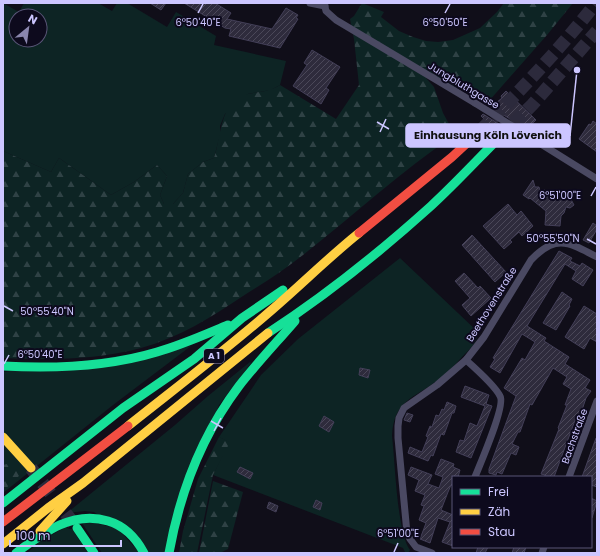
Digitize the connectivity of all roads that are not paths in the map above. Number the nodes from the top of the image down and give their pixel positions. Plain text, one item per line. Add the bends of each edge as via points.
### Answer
1 (310, 3) edge
2 (324, 5) edge
3 (479, 132) tunnel mouth
4 (500, 137) tunnel mouth
5 (597, 179) edge
6 (597, 257) edge
7 (327, 259) junction
8 (305, 309) junction
9 (242, 318) junction
10 (466, 360) junction
11 (3, 366) edge
12 (597, 401) edge
13 (3, 437) edge
14 (31, 468) tunnel mouth
15 (475, 476) edge
16 (569, 476) edge
17 (83, 483) junction
18 (3, 503) edge
19 (3, 522) edge
20 (77, 528) tunnel mouth
21 (3, 544) edge
22 (15, 553) edge
23 (94, 553) edge
24 (144, 553) edge
25 (169, 553) edge
26 (432, 553) edge

1 - 2 street
2 - 5 street, Jungbluthgasse, bridge via 336,20
3 - 7 highway, A 1
4 - 8 highway, A 1 via 432,205
6 - 10 street, Beethovenstraße via 561,243 550,244 540,251 530,260 484,337
7 - 9 highway
7 - 19 highway, A 1 via 239,337
8 - 17 highway, A 1 via 264,336
8 - 25 highway via 231,397 210,432 176,517
9 - 11 highway via 177,346 134,358 64,367
9 - 18 highway via 194,359 123,408
10 - 15 street via 498,392 502,400 500,412
10 - 26 street, Beethovenstraße via 437,385 409,403 399,418 398,438 406,524 413,543 418,548
12 - 16 street, Bachstraße
13 - 14 highway
17 - 21 highway, A 1
17 - 22 highway via 45,526
20 - 23 highway
22 - 24 highway via 62,523 89,517 110,521 122,527 133,536

